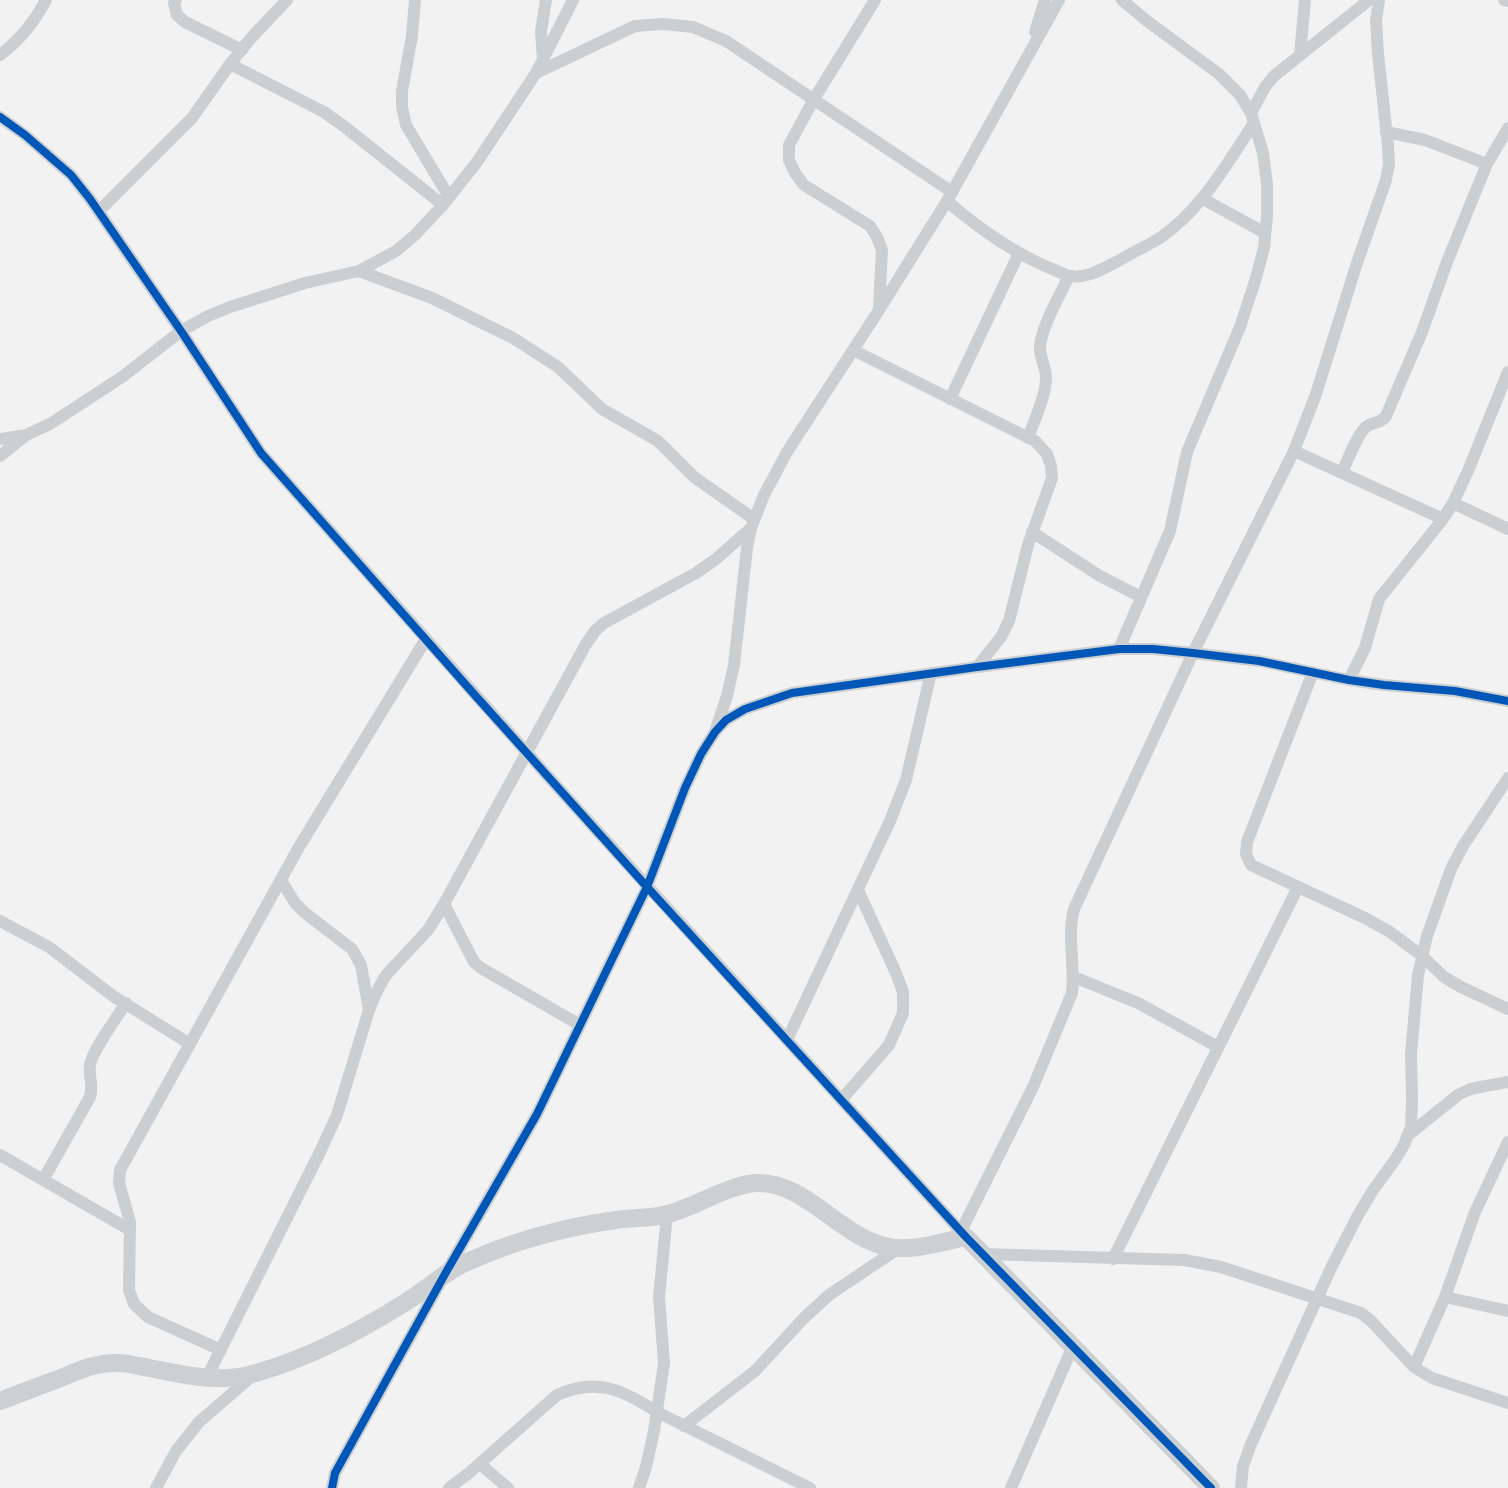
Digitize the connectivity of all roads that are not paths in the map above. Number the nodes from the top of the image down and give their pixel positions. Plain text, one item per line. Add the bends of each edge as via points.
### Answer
1 (46, 0) edge
2 (176, 0) edge
3 (287, 0) edge
4 (415, 0) edge
5 (546, 0) edge
6 (573, 0) edge
7 (874, 0) edge
8 (1044, 0) edge
9 (1059, 0) edge
10 (1122, 0) edge
11 (1305, 0) edge
12 (1369, 0) edge
13 (1379, 0) edge
14 (1504, 0) edge
15 (1508, 1) edge
16 (242, 50) junction
17 (1030, 51) junction
18 (0, 55) edge
19 (1300, 55) junction
20 (543, 60) junction
21 (230, 64) junction
22 (536, 73) junction
23 (814, 100) junction
24 (0, 117) edge
25 (1252, 118) junction
26 (1508, 128) edge
27 (1386, 132) junction
28 (1488, 164) junction
29 (949, 196) junction
30 (1203, 199) junction
31 (446, 201) junction
32 (98, 211) junction
33 (1265, 233) junction
34 (1019, 253) junction
35 (359, 271) junction
36 (1069, 276) junction
37 (879, 310) junction
38 (181, 331) junction
39 (852, 350) junction
40 (1508, 372) edge
41 (950, 399) junction
42 (26, 435) junction
43 (1028, 438) junction
44 (0, 439) edge
45 (1294, 451) junction
46 (0, 456) edge
47 (1342, 473) junction
48 (1453, 504) junction
49 (1443, 519) junction
50 (753, 524) junction
51 (1508, 529) edge
52 (1032, 532) junction
53 (1141, 597) junction
54 (426, 639) junction
55 (1118, 649) junction
56 (1193, 653) junction
57 (977, 667) junction
58 (1313, 672) junction
59 (931, 673) junction
60 (1349, 680) junction
61 (1508, 701) edge
62 (715, 732) junction
63 (528, 753) junction
64 (1508, 778) edge
65 (281, 880) junction
66 (1298, 886) junction
67 (647, 887) junction
68 (858, 890) junction
69 (444, 904) junction
70 (0, 921) edge
71 (1421, 955) junction
72 (1074, 977) junction
73 (126, 1003) junction
74 (1508, 1009) edge
75 (368, 1010) junction
76 (580, 1025) junction
77 (786, 1040) junction
78 (190, 1044) junction
79 (1218, 1047) junction
80 (1508, 1082) edge
81 (842, 1100) junction
82 (1407, 1136) junction
83 (1508, 1142) edge
84 (0, 1155) edge
85 (43, 1180) junction
86 (667, 1215) junction
87 (130, 1230) junction
88 (964, 1234) junction
89 (899, 1248) junction
90 (983, 1254) junction
91 (1113, 1259) junction
92 (445, 1274) junction
93 (1445, 1297) junction
94 (1317, 1300) junction
95 (1508, 1311) edge
96 (1073, 1346) junction
97 (221, 1350) junction
98 (1414, 1367) junction
99 (254, 1374) junction
100 (206, 1378) junction
101 (0, 1401) edge
102 (1508, 1403) edge
103 (657, 1412) junction
104 (684, 1426) junction
105 (480, 1464) junction
106 (469, 1473) junction
107 (156, 1488) edge
108 (332, 1488) edge
109 (449, 1488) edge
110 (464, 1488) edge
111 (508, 1488) edge
112 (639, 1488) edge
113 (810, 1488) edge
114 (1011, 1488) edge
115 (1211, 1488) edge
116 (1241, 1488) edge

1 - 18 street via 17,42
2 - 16 street via 177,14 186,22
3 - 16 street
4 - 31 street via 402,107 406,125
5 - 20 street via 541,31
6 - 20 street
7 - 23 street
8 - 17 street
9 - 17 street
10 - 25 street via 1219,74 1240,95
11 - 19 street
12 - 19 street
13 - 27 street via 1376,21
14 - 15 street
16 - 21 street
17 - 29 street
19 - 25 street via 1265,87
20 - 22 street
21 - 31 street via 324,112
21 - 32 street via 192,118
22 - 23 street via 635,26 663,24 693,27 726,41
22 - 31 street via 477,162
23 - 29 street
23 - 37 street via 789,145 789,160 804,185 870,226 877,237 882,250
24 - 32 street via 71,175
25 - 30 street
25 - 33 street via 1267,184
26 - 28 street
27 - 28 street via 1425,140
27 - 45 street via 1389,164 1386,180 1316,394
28 - 47 street via 1386,416 1362,430
29 - 34 street via 964,216
29 - 37 street
30 - 33 street
30 - 36 street via 1159,238 1092,274
31 - 35 street via 396,251
32 - 38 street
33 - 53 street via 1264,248 1240,327 1187,452 1170,531
34 - 36 street
34 - 41 street
35 - 38 street via 304,283 230,307
35 - 50 street via 432,298 513,338 551,362 602,409 658,441 694,477
36 - 43 street via 1040,342 1046,387
37 - 39 street
38 - 42 street via 122,376 50,424
38 - 54 street via 261,453
39 - 41 street
39 - 50 street via 787,452
40 - 48 street
41 - 43 street
42 - 44 street
42 - 46 street
43 - 52 street via 1047,454 1052,478
45 - 47 street
45 - 56 street
47 - 49 street
48 - 49 street
48 - 51 street
49 - 60 street via 1379,599 1365,648
50 - 62 street via 747,548 734,665
50 - 63 street via 696,573 604,623 596,631
52 - 53 street via 1100,576
52 - 57 street via 1009,621
53 - 55 street
54 - 63 street
54 - 65 street
55 - 56 street
55 - 57 street
56 - 58 street
56 - 72 street via 1074,909 1071,921
57 - 59 street
58 - 60 street
58 - 66 street via 1247,842 1246,854 1251,865
59 - 62 street via 792,693 745,709 726,720
59 - 68 street via 906,780
60 - 61 street via 1454,691
62 - 67 street via 685,788
63 - 67 street
63 - 69 street
64 - 71 street via 1451,869
65 - 75 street via 305,913 352,949 361,965
65 - 78 street
66 - 71 street via 1390,932
66 - 79 street
67 - 76 street
67 - 77 street
68 - 77 street
68 - 81 street via 896,974 902,992 903,1013 889,1045
69 - 75 street via 428,930 386,975
69 - 76 street via 474,962
70 - 73 street via 49,947
71 - 74 street via 1444,977
71 - 82 street via 1411,1054 1411,1127
72 - 79 street via 1138,1003
72 - 88 street via 1072,993 1033,1087
73 - 78 street
73 - 85 street via 94,1054 90,1064 93,1086 90,1096
75 - 97 street via 337,1115
76 - 92 street via 537,1114
77 - 81 street
78 - 87 street via 120,1170 119,1183
79 - 91 street
80 - 82 street via 1470,1089 1458,1095
81 - 88 street
82 - 94 street via 1357,1217
83 - 93 street via 1474,1212
84 - 85 street
85 - 87 street
86 - 89 street via 744,1185 758,1183 796,1193 866,1239
86 - 92 street via 615,1220 510,1244
86 - 103 street via 659,1297 664,1364
87 - 97 street via 129,1290 134,1304 148,1317
88 - 89 street via 922,1246
88 - 90 street
89 - 104 street via 829,1296 755,1371
90 - 91 street
90 - 96 street
91 - 94 street via 1184,1260 1221,1267
92 - 99 street via 408,1301 354,1333
92 - 108 street via 335,1473
93 - 95 street
93 - 98 street
94 - 98 street via 1361,1313
94 - 116 street via 1251,1444
96 - 114 street
96 - 115 street
97 - 100 street
98 - 102 street via 1432,1378
99 - 100 street
99 - 107 street via 199,1422 176,1451
100 - 101 street via 120,1363 94,1365
103 - 104 street
103 - 105 street via 619,1391 590,1386 573,1388 557,1396
103 - 112 street
104 - 113 street
105 - 106 street
105 - 111 street
106 - 109 street
106 - 110 street

